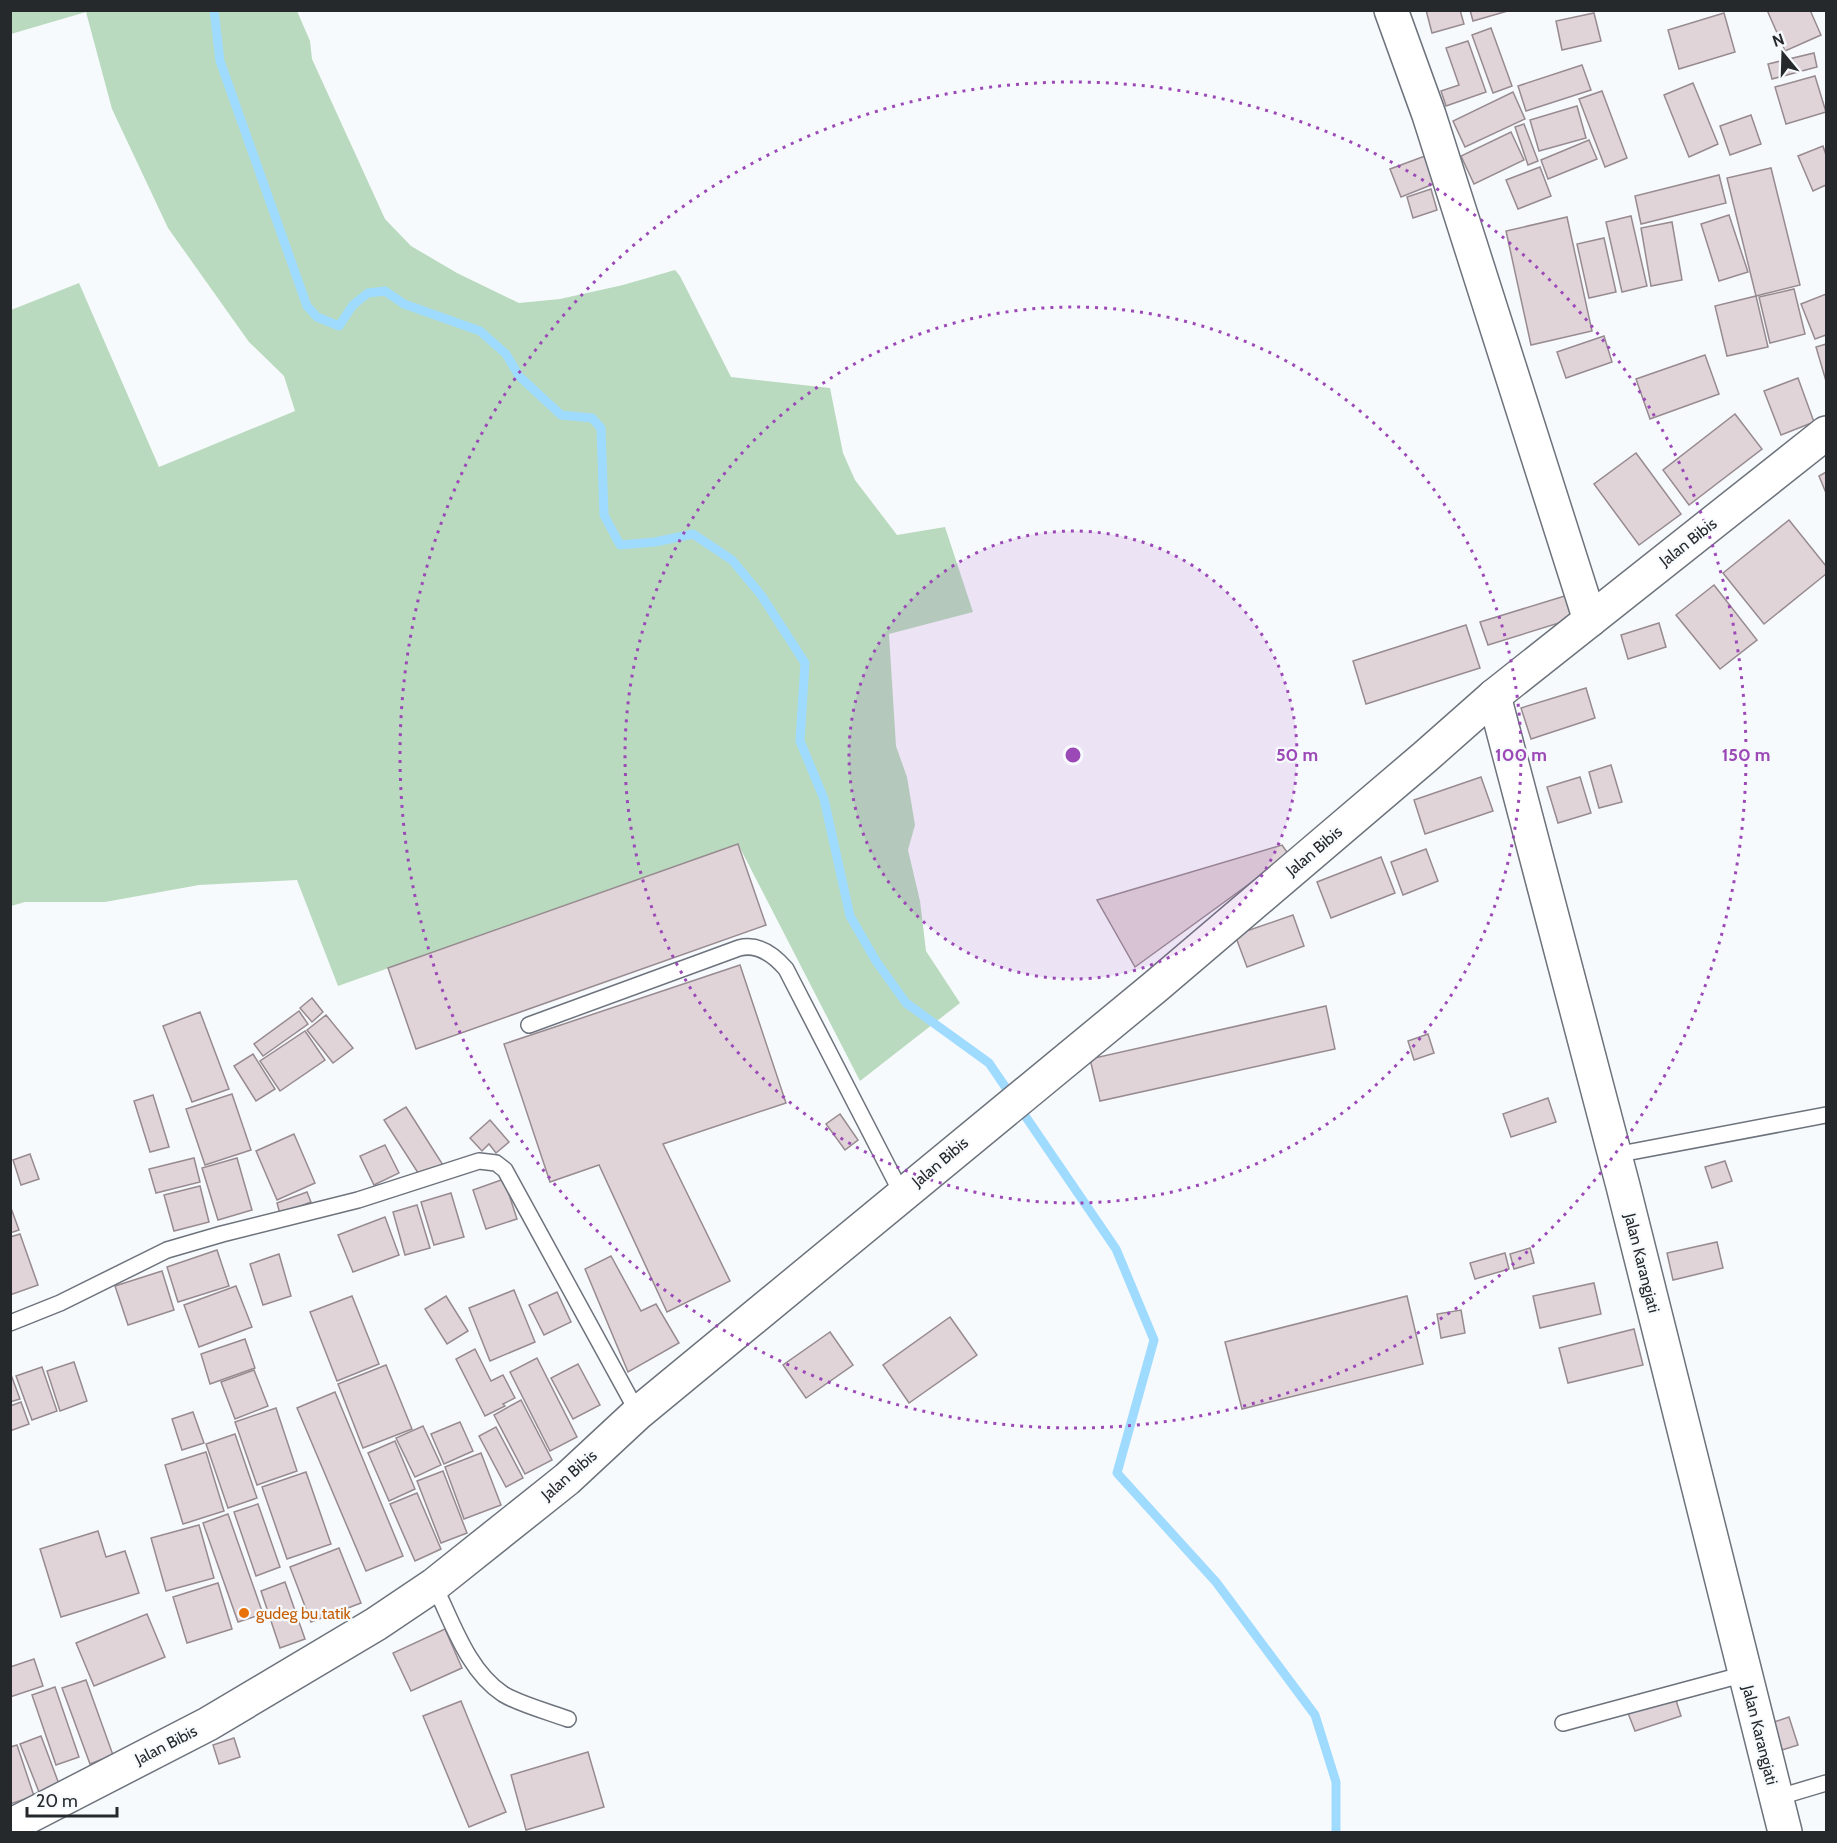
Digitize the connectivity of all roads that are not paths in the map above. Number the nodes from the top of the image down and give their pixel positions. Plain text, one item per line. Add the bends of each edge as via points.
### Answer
1 (1390, 10) edge
2 (1827, 433) edge
3 (1590, 620) junction
4 (1494, 696) junction
5 (529, 1025) dead end
6 (1827, 1115) edge
7 (1615, 1155) junction
8 (902, 1194) junction
9 (10, 1323) edge
10 (638, 1413) junction
11 (434, 1585) junction
12 (1746, 1674) junction
13 (568, 1719) dead end
14 (1563, 1723) dead end
15 (1827, 1783) edge
16 (1776, 1798) junction
17 (10, 1826) edge
18 (1785, 1833) edge

1 - 3 main road via 1429,115
2 - 3 main road, Jalan Bibis
3 - 4 main road, Jalan Bibis
4 - 7 main road, Jalan Karangjati
4 - 8 main road, Jalan Bibis via 1155,987
5 - 8 lane via 739,948 748,946 768,952 786,969
6 - 7 lane
7 - 12 main road, Jalan Karangjati
8 - 10 main road, Jalan Bibis
9 - 10 lane via 167,1250 358,1200 479,1161 496,1162 505,1170
10 - 11 main road, Jalan Bibis via 567,1479
11 - 13 lane via 470,1658 486,1679 504,1694
11 - 17 main road, Jalan Bibis via 208,1724
12 - 14 lane
12 - 16 main road, Jalan Karangjati
15 - 16 lane
16 - 18 main road, Jalan Karangjati

